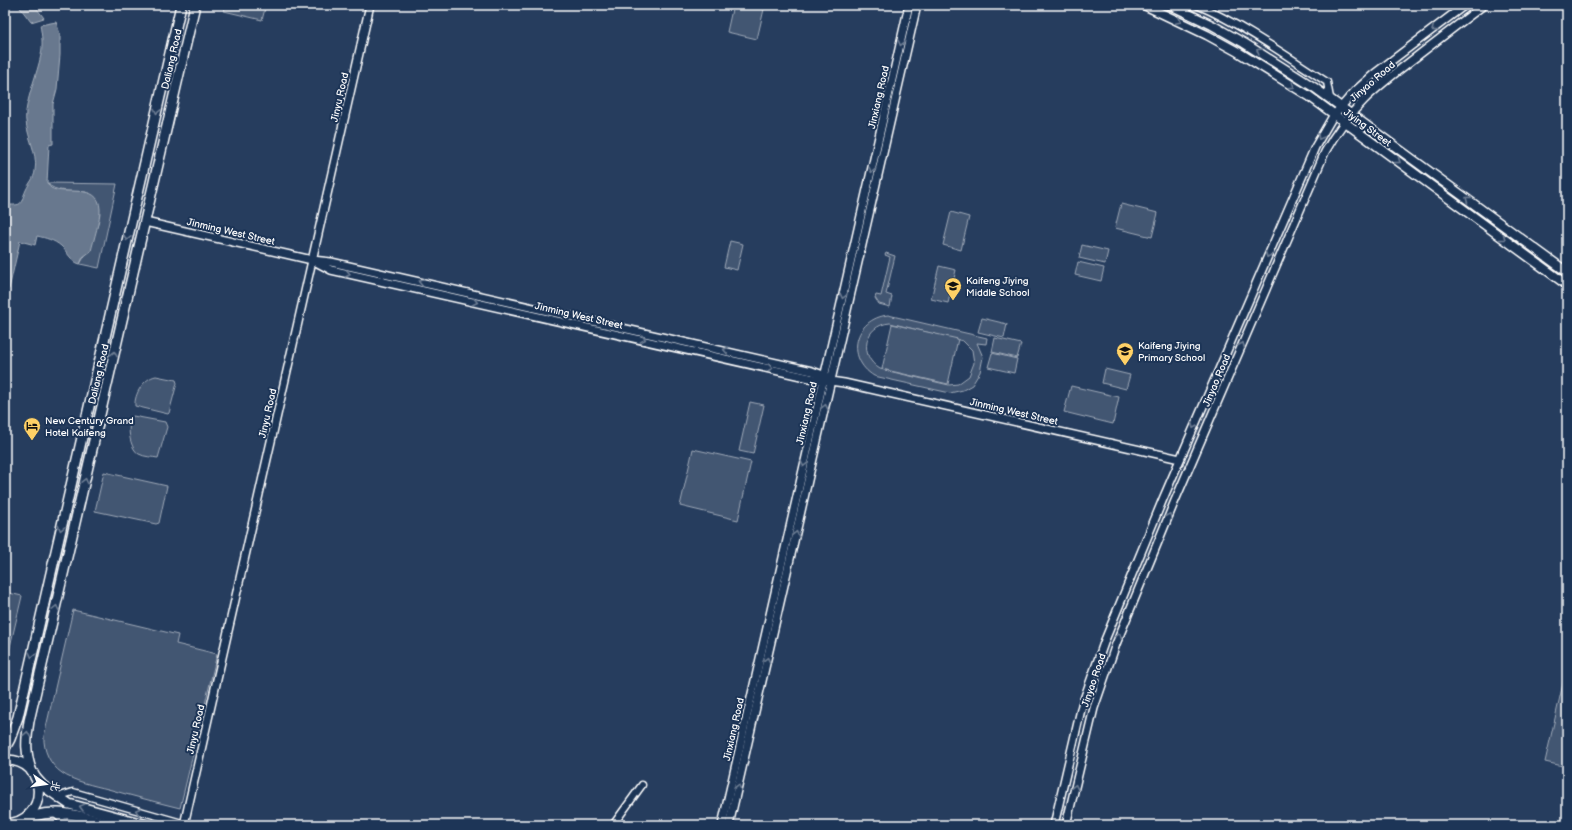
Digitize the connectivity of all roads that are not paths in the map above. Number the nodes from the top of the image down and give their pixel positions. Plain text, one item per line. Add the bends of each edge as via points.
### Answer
1 (181, 5) edge
2 (195, 5) edge
3 (370, 5) edge
4 (909, 5) edge
5 (917, 5) edge
6 (1144, 5) edge
7 (1170, 5) edge
8 (1197, 5) edge
9 (1465, 5) edge
10 (1484, 5) edge
11 (1330, 98) junction
12 (1341, 106) junction
13 (1351, 113) junction
14 (1334, 115) junction
15 (1344, 122) junction
16 (145, 222) junction
17 (312, 260) junction
18 (1567, 272) edge
19 (1567, 285) edge
20 (828, 379) junction
21 (1180, 459) junction
22 (5, 748) edge
23 (5, 760) edge
24 (33, 774) junction
25 (642, 785) dead end
26 (57, 797) junction
27 (53, 812) junction
28 (18, 822) edge
29 (5, 824) edge
30 (186, 824) edge
31 (78, 825) edge
32 (115, 825) edge
33 (147, 825) edge
34 (613, 825) edge
35 (722, 825) edge
36 (729, 825) edge
37 (1054, 825) edge
38 (1066, 825) edge

1 -> 22 main road, Daliang Road via 18,717
2 - 16 main road, Daliang Road
3 - 17 street, Jinyu Road
4 -> 20 street, Jinxiang Road
5 - 20 street, Jinxiang Road
6 -> 14 main road, Jiying Street via 1238,52
11 -> 7 main road, Jiying Street via 1244,43
8 - 11 street via 1260,39 1327,82
9 -> 12 street, Jinyao Road via 1374,74
10 - 13 street, Jinyao Road via 1381,84
11 - 12 main road, Jiying Street
12 - 13 main road, Jiying Street
12 - 14 street, Jinyao Road
13 - 15 street, Jinyao Road
18 -> 13 main road, Jiying Street
14 - 15 main road, Jiying Street
14 -> 21 street, Jinyao Road via 1309,159
15 -> 19 main road, Jiying Street
38 -> 15 street, Jinyao Road via 1094,708 1116,644 1317,170
16 - 17 street, Jinming West Street
24 -> 16 main road, Daliang Road via 26,752 27,732
17 - 20 street, Jinming West Street via 331,262 812,370
17 - 30 street, Jinyu Road
20 - 21 street, Jinming West Street
20 -> 35 street, Jinxiang Road
36 -> 20 street, Jinxiang Road
21 - 37 street, Jinyao Road via 1091,676 1077,723
23 - 24 main road via 19,762
24 - 26 main road
24 - 28 main road, Daliang Road via 38,787 38,798 34,808
25 - 34 street
30 -> 26 street via 73,792
33 -> 26 main road via 69,804
27 - 28 main road
27 - 31 street via 62,821
27 - 32 main road via 68,813
28 - 29 main road

